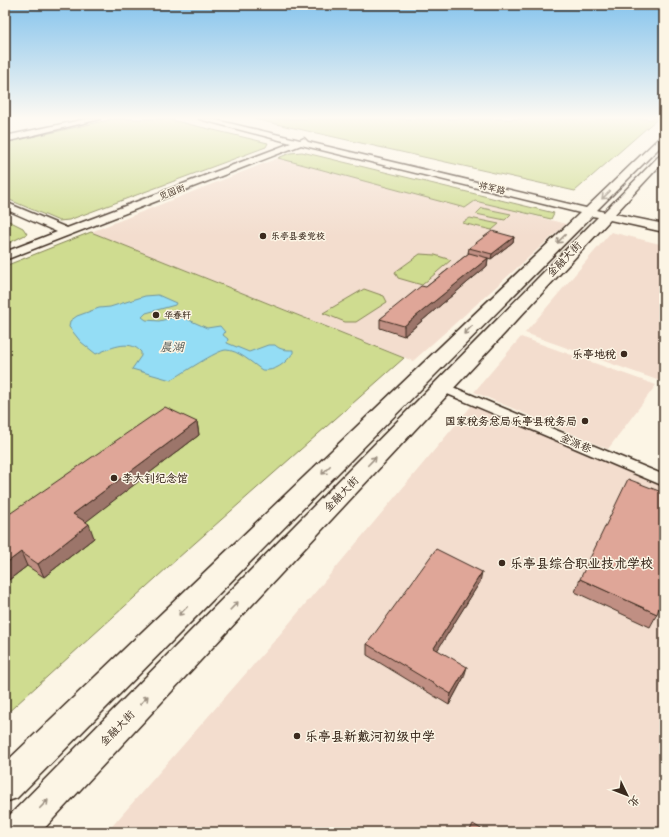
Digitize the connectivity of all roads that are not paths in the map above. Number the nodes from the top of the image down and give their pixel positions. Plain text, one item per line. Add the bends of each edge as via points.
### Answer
1 (257, 158) edge
2 (375, 158) edge
3 (646, 158) edge
4 (662, 158) edge
5 (5, 205) edge
6 (600, 211) junction
7 (664, 222) edge
8 (664, 228) edge
9 (64, 231) junction
10 (5, 251) edge
11 (5, 256) edge
12 (443, 387) junction
13 (664, 481) edge
14 (5, 786) edge
15 (17, 832) edge

1 - 9 main road, 觅园街
2 - 6 main road, 将军路
3 -> 6 main road, 金融大街
4 - 6 main road, 金融大街
5 - 9 main road
6 - 7 main road, 将军路
6 - 8 main road, 将军路
6 - 12 main road, 金融大街
6 -> 14 main road, 金融大街
9 - 10 main road, 觅园街
9 - 11 main road, 觅园街
12 - 13 street, 金源巷
15 -> 12 main road, 金融大街

